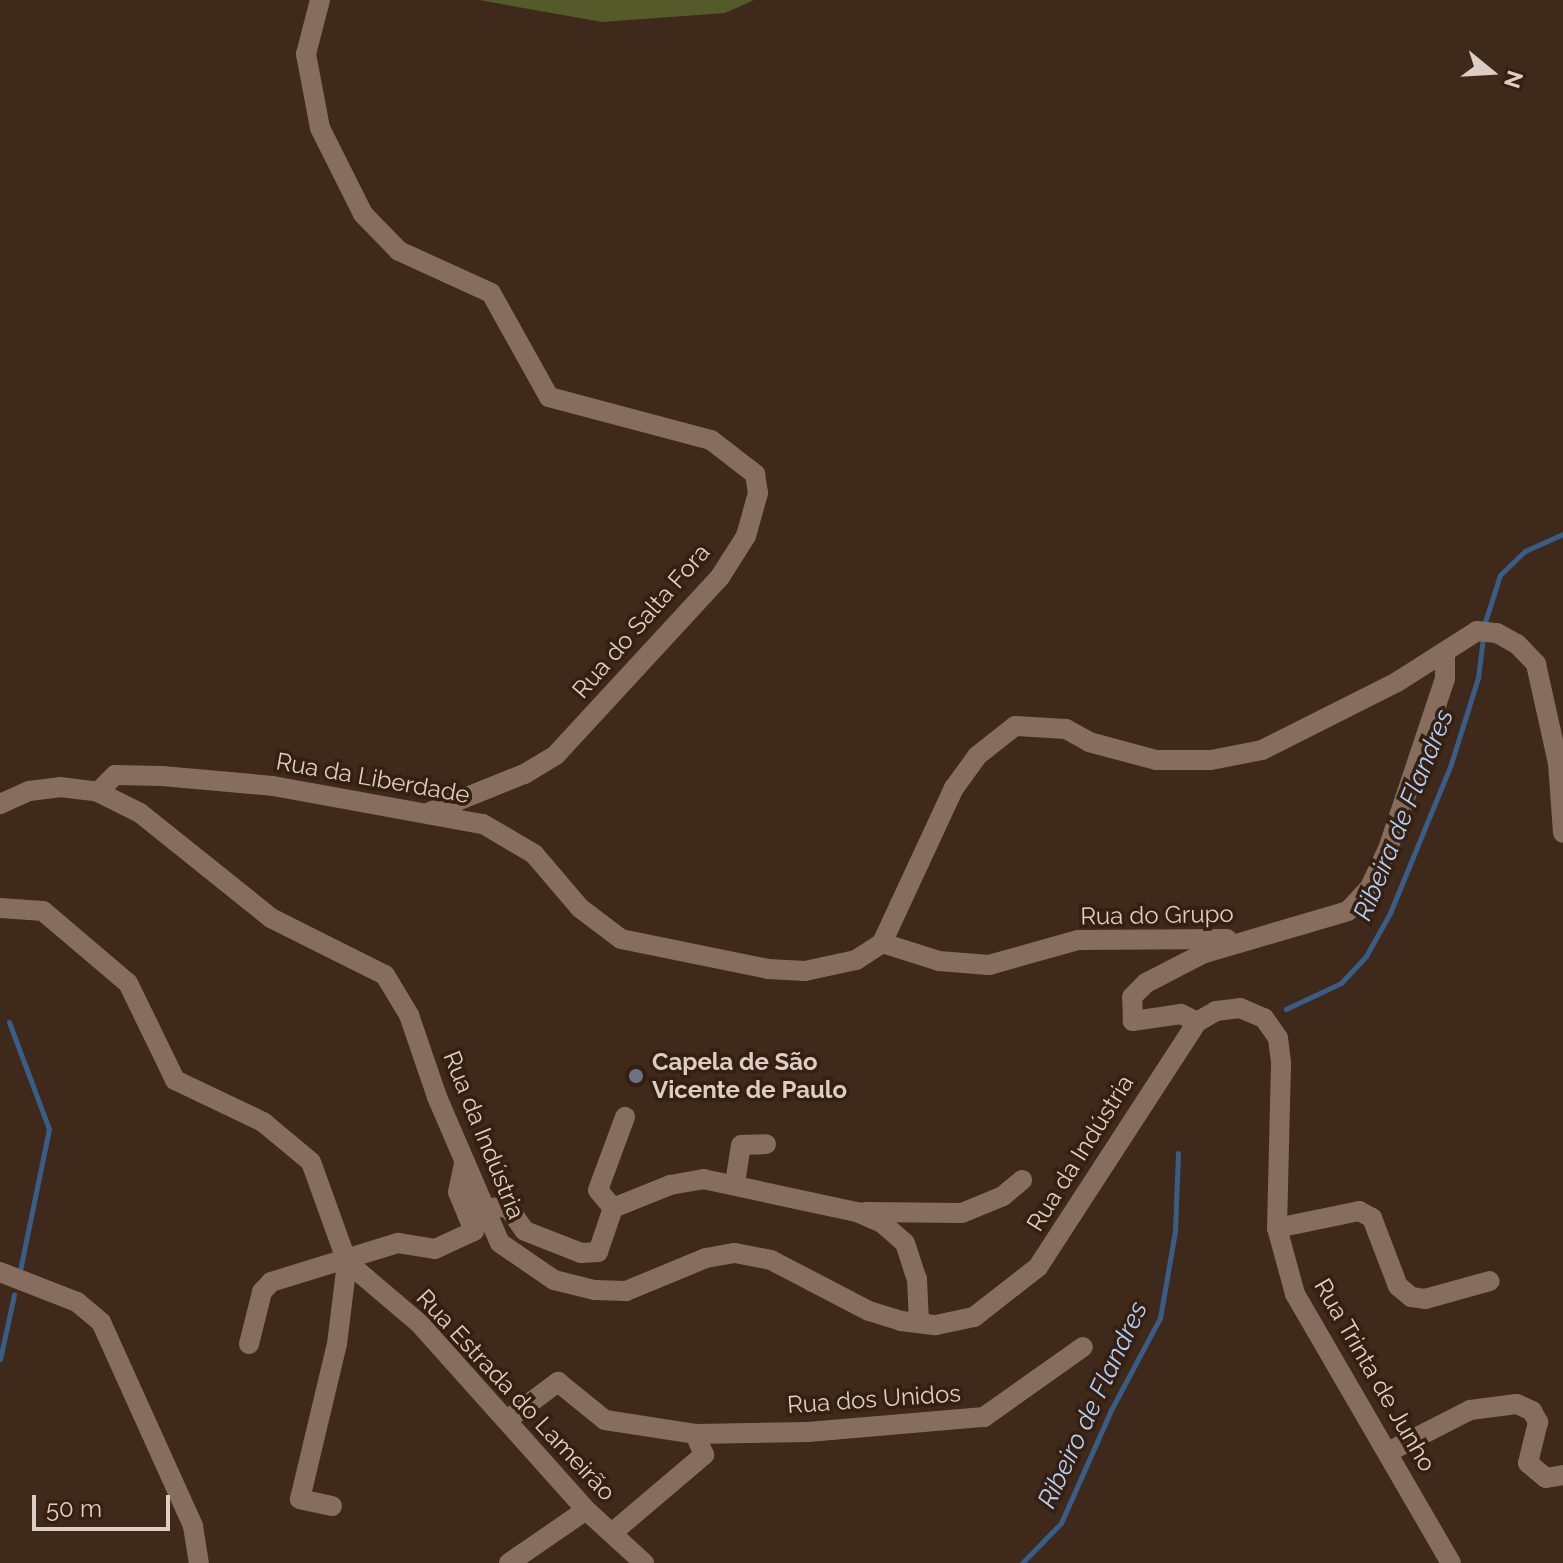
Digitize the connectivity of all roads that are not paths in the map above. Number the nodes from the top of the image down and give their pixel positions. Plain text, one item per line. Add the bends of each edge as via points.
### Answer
1 (320, 0) edge
2 (1445, 655) junction
3 (98, 792) junction
4 (0, 804) edge
5 (429, 813) junction
6 (1563, 833) edge
7 (0, 908) edge
8 (1247, 939) junction
9 (882, 943) junction
10 (1197, 1022) junction
11 (625, 1117) dead end
12 (766, 1144) dead end
13 (464, 1163) junction
14 (1022, 1180) dead end
15 (735, 1183) junction
16 (483, 1208) junction
17 (613, 1208) junction
18 (857, 1212) junction
19 (1277, 1228) junction
20 (347, 1262) junction
21 (0, 1272) edge
22 (1490, 1281) dead end
23 (24, 1286) junction
24 (0, 1290) edge
25 (919, 1323) junction
26 (249, 1344) dead end
27 (1083, 1347) dead end
28 (507, 1420) junction
29 (695, 1434) junction
30 (1388, 1452) junction
31 (1563, 1457) edge
32 (1559, 1476) edge
33 (332, 1506) dead end
34 (586, 1510) junction
35 (612, 1533) junction
36 (199, 1563) edge
37 (509, 1563) edge
38 (644, 1563) edge
39 (1451, 1563) edge

1 - 5 street, Rua do Salta Fora via 306,54 320,128 363,214 399,251 491,293 549,397 711,440 755,474 758,493 746,536 720,577 556,755
2 - 6 street via 1477,631 1497,633 1517,644 1536,664 1558,763
2 - 8 street via 1445,679 1430,729 1370,887 1348,911
2 - 9 street via 1262,750 1211,760 1156,760 1089,742 1066,729 1015,726 977,756 954,788
3 - 4 street, Rua da Indústria via 60,787 29,791
3 - 5 street, Rua da Liberdade via 115,775 162,776 273,786
3 - 13 street, Rua da Indústria via 140,813 271,918 385,975 409,1015
5 - 9 street, Rua da Liberdade via 483,824 510,837 534,854 602,928 621,939 768,969 805,971 856,960
7 - 20 street, Rua Estrada do Lameirão via 43,911 128,983 175,1080 263,1122 311,1162
8 - 9 street, Rua do Grupo via 1078,940 989,965 939,961
8 - 10 street via 1202,954 1146,983 1132,997 1133,1021 1181,1014
10 - 19 street, Rua Trinta de Junho via 1216,1011 1240,1008 1264,1018 1278,1038
10 - 25 street, Rua da Indústria via 1038,1267 974,1317
11 - 17 street via 598,1190
12 - 15 street via 741,1145
13 - 16 street, Rua da Indústria
13 - 20 street via 458,1192 474,1231 435,1249 398,1243
14 - 18 street via 1003,1196 962,1213
15 - 17 street via 703,1179 670,1185
15 - 18 street
16 - 17 street via 508,1207 525,1231 581,1253 598,1252
16 - 25 street, Rua da Indústria via 500,1243 568,1283 626,1291 706,1258 735,1253 771,1260 869,1311
18 - 25 street via 882,1223 905,1243 917,1279
19 - 22 street via 1359,1211 1372,1218 1398,1286 1411,1297 1425,1299
19 - 30 street, Rua Trinta de Junho via 1295,1294
20 - 26 street via 271,1282 262,1292
20 - 28 street, Rua Estrada do Lameirão via 419,1323
20 - 33 street via 337,1344 300,1499
21 - 23 street
23 - 24 street
23 - 36 street via 77,1302 101,1322 193,1526
27 - 29 street, Rua dos Unidos via 984,1417 808,1432
28 - 29 street, Rua dos Unidos via 558,1382 605,1420
28 - 34 street, Rua Estrada do Lameirão
29 - 35 street via 704,1455
30 - 32 street via 1470,1410 1517,1404 1532,1411 1538,1422 1528,1463 1546,1478
30 - 39 street, Rua Trinta de Junho
31 - 32 street
34 - 35 street, Rua Estrada do Lameirão
34 - 37 street
35 - 38 street, Rua Estrada do Lameirão

